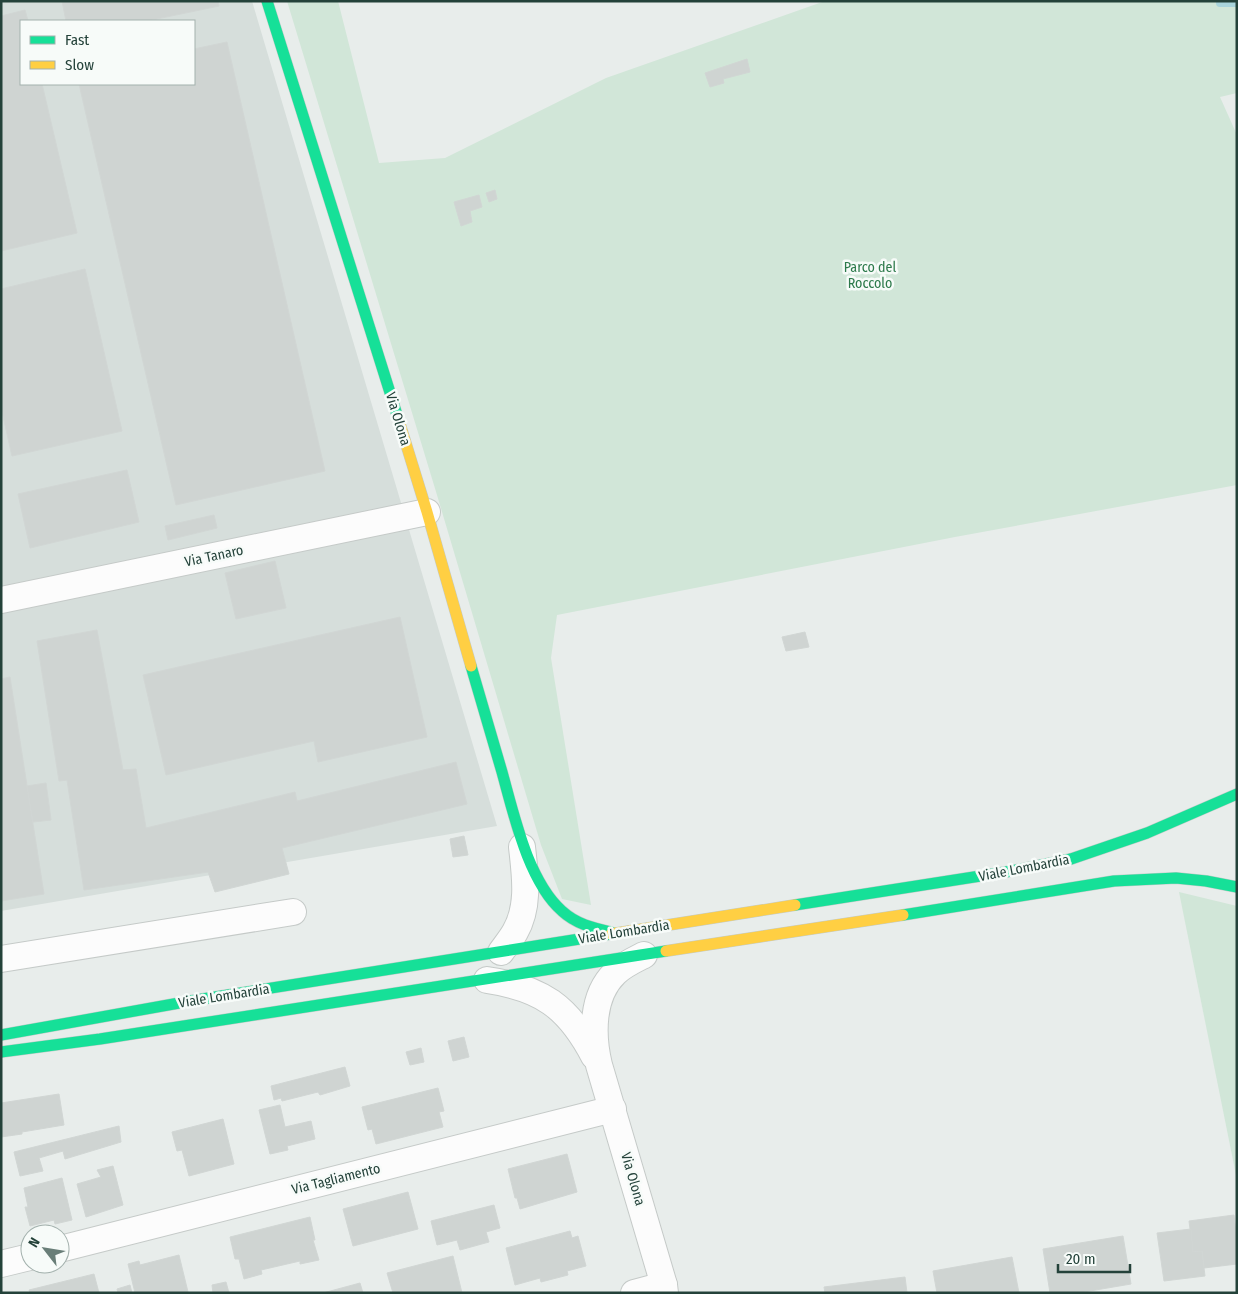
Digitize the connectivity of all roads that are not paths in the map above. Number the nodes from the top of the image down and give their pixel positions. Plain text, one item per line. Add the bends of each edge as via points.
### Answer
1 (267, 1) edge
2 (427, 512) junction
3 (1, 600) edge
4 (1237, 794) edge
5 (521, 838) junction
6 (1237, 887) edge
7 (293, 912) dead end
8 (618, 933) junction
9 (501, 952) junction
10 (645, 955) junction
11 (1, 960) edge
12 (483, 980) junction
13 (1, 1035) edge
14 (1, 1052) edge
15 (599, 1065) junction
16 (613, 1109) junction
17 (70, 1246) edge
18 (20, 1259) edge
19 (1, 1264) edge
20 (665, 1289) edge
21 (634, 1293) edge

1 - 2 main road, Via Olona
2 - 3 street, Via Tanaro
2 - 5 main road, Via Olona
4 - 8 main road, Viale Lombardia via 1130,840 1056,863
5 - 8 main road, Via Olona via 553,903 580,924
5 - 9 street, Via Olona via 526,888 524,905 515,933
6 - 10 main road, Viale Lombardia via 1184,878 1140,878
7 - 11 street
8 - 9 main road, Viale Lombardia
9 - 13 main road, Viale Lombardia
10 - 12 main road, Viale Lombardia
10 - 15 street, Via Olona via 614,974 604,988 595,1024 594,1044
12 - 14 main road, Viale Lombardia
12 - 15 street, Via Olona via 512,984 549,1000 576,1025
15 - 16 street, Via Olona
16 - 17 street, Via Tagliamento
16 - 20 street, Via Olona
18 - 19 street
20 - 21 street

